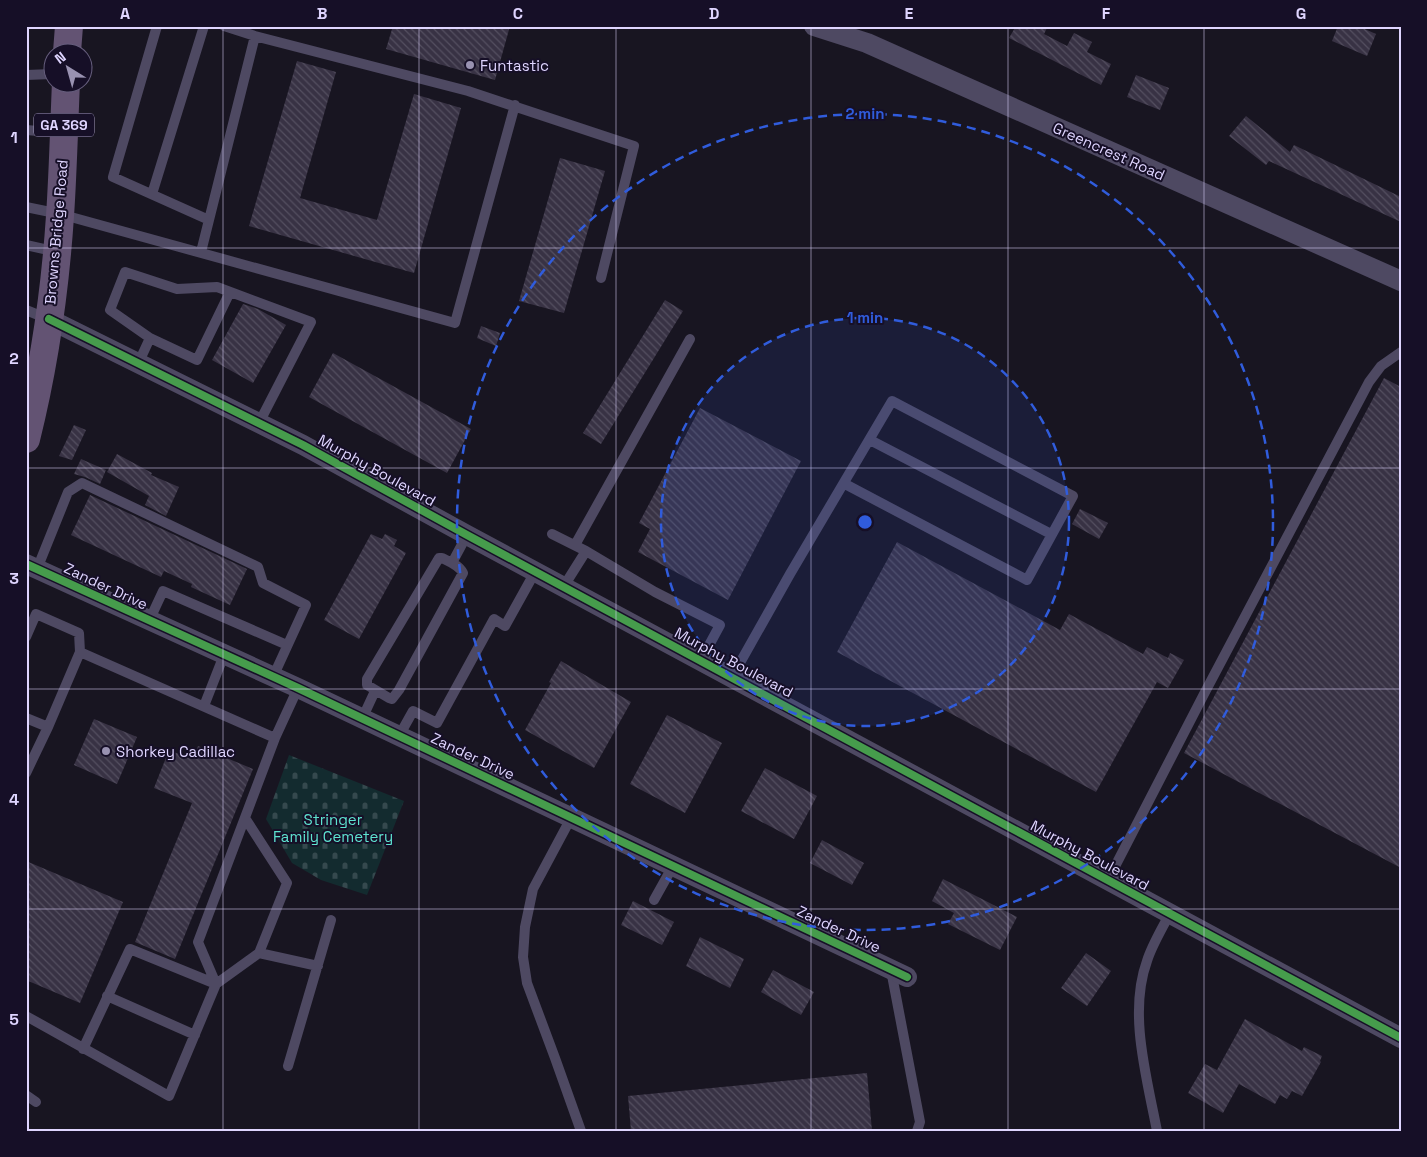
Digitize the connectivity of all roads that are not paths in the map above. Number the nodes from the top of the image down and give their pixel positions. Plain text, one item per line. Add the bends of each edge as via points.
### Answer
1 (69, 26) edge
2 (157, 26) edge
3 (204, 26) edge
4 (224, 26) edge
5 (814, 26) edge
6 (255, 36) junction
7 (68, 42) edge
8 (42, 74) edge
9 (26, 75) edge
10 (66, 92) edge
11 (515, 105) junction
12 (26, 130) edge
13 (64, 133) junction
14 (152, 194) junction
15 (26, 207) edge
16 (60, 214) junction
17 (209, 220) junction
18 (26, 245) edge
19 (57, 252) junction
20 (201, 252) junction
21 (601, 278) dead end
22 (1401, 281) edge
23 (230, 292) junction
24 (38, 315) edge
25 (150, 338) junction
26 (690, 339) dead end
27 (1401, 352) edge
28 (138, 364) junction
29 (32, 385) edge
30 (259, 423) junction
31 (26, 439) edge
32 (870, 440) junction
33 (844, 484) junction
34 (552, 534) dead end
35 (1052, 534) junction
36 (467, 535) junction
37 (575, 546) junction
38 (586, 551) junction
39 (452, 563) junction
40 (32, 567) edge
41 (535, 572) junction
42 (564, 586) junction
43 (149, 621) junction
44 (26, 637) edge
45 (287, 645) junction
46 (80, 652) junction
47 (224, 655) junction
48 (702, 660) junction
49 (273, 677) junction
50 (732, 677) junction
51 (298, 688) junction
52 (375, 691) junction
53 (204, 706) junction
54 (26, 718) edge
55 (362, 719) junction
56 (48, 727) junction
57 (399, 736) junction
58 (276, 738) junction
59 (26, 773) edge
60 (246, 818) junction
61 (572, 818) junction
62 (673, 866) junction
63 (1108, 880) junction
64 (654, 900) dead end
65 (1170, 913) junction
66 (331, 920) dead end
67 (259, 953) junction
68 (318, 966) junction
69 (899, 973) joint
70 (216, 984) junction
71 (107, 996) junction
72 (26, 1016) edge
73 (195, 1034) junction
74 (1401, 1038) edge
75 (83, 1049) junction
76 (288, 1066) dead end
77 (26, 1095) edge
78 (36, 1102) dead end
79 (581, 1131) edge
80 (917, 1131) edge
81 (1157, 1131) edge

1 - 7 main road
2 - 14 lane via 114,176
3 - 14 lane
4 - 6 lane
5 - 22 street, Greencrest Road via 867,43
6 - 11 lane
6 - 17 lane
8 - 9 lane
10 - 13 main road, Browns Bridge Road / GA 369
11 - 20 lane via 454,323
11 - 21 lane via 634,146
12 - 13 lane
13 - 16 main road, Browns Bridge Road / GA 369
14 - 17 lane
15 - 16 lane
16 - 19 main road, Browns Bridge Road / GA 369
16 - 20 lane
17 - 20 lane
18 - 19 lane
19 - 24 main road, Browns Bridge Road / GA 369
23 - 25 lane via 197,360
23 - 25 lane via 217,287 177,289 125,272 110,310
23 - 30 lane via 311,322
24 - 28 street, Murphy Boulevard
24 - 29 main road, Browns Bridge Road / GA 369
25 - 28 lane
26 - 37 lane
27 - 63 lane via 1381,366 1369,382
28 - 30 street, Murphy Boulevard
29 - 31 main road, Browns Bridge Road / GA 369
30 - 36 street, Murphy Boulevard
32 - 33 lane
32 - 35 lane
32 - 35 lane via 892,401 1073,496
33 - 35 lane via 1027,580
33 - 50 lane
34 - 37 lane
36 - 39 lane
36 - 41 street, Murphy Boulevard
37 - 38 lane
38 - 42 lane
38 - 48 lane via 720,625
39 - 52 lane via 439,558 367,679 367,686
39 - 52 lane via 463,573 399,690 392,698
40 - 43 street, Zander Drive
40 - 45 lane via 68,492 82,483 258,567 263,583 306,605
41 - 42 street, Murphy Boulevard
41 - 57 lane via 505,626 494,619 437,723 413,710
42 - 48 street, Murphy Boulevard
43 - 45 lane via 163,591
43 - 47 street, Zander Drive
44 - 46 lane via 36,614 78,633
45 - 49 lane
46 - 53 lane
46 - 56 lane
47 - 49 street, Zander Drive
47 - 53 lane
48 - 50 street, Murphy Boulevard
49 - 51 street, Zander Drive
50 - 63 street, Murphy Boulevard
51 - 55 street, Zander Drive
51 - 58 lane
52 - 55 lane
53 - 58 lane
54 - 56 lane
55 - 57 street, Zander Drive
56 - 59 lane
57 - 61 street, Zander Drive
58 - 60 lane
60 - 67 lane via 286,883
60 - 70 lane via 198,942
61 - 62 street, Zander Drive
61 - 79 lane via 533,889 523,957 527,983
62 - 64 lane
62 - 69 street, Zander Drive
63 - 65 street, Murphy Boulevard
65 - 74 street, Murphy Boulevard
65 - 81 lane via 1146,962 1138,1020
66 - 68 lane
67 - 68 lane
67 - 70 lane
68 - 76 lane
69 - 80 lane via 920,1122
70 - 71 lane via 130,948
70 - 73 lane
71 - 73 lane
71 - 75 lane
72 - 75 lane
73 - 75 lane via 169,1096
77 - 78 lane

